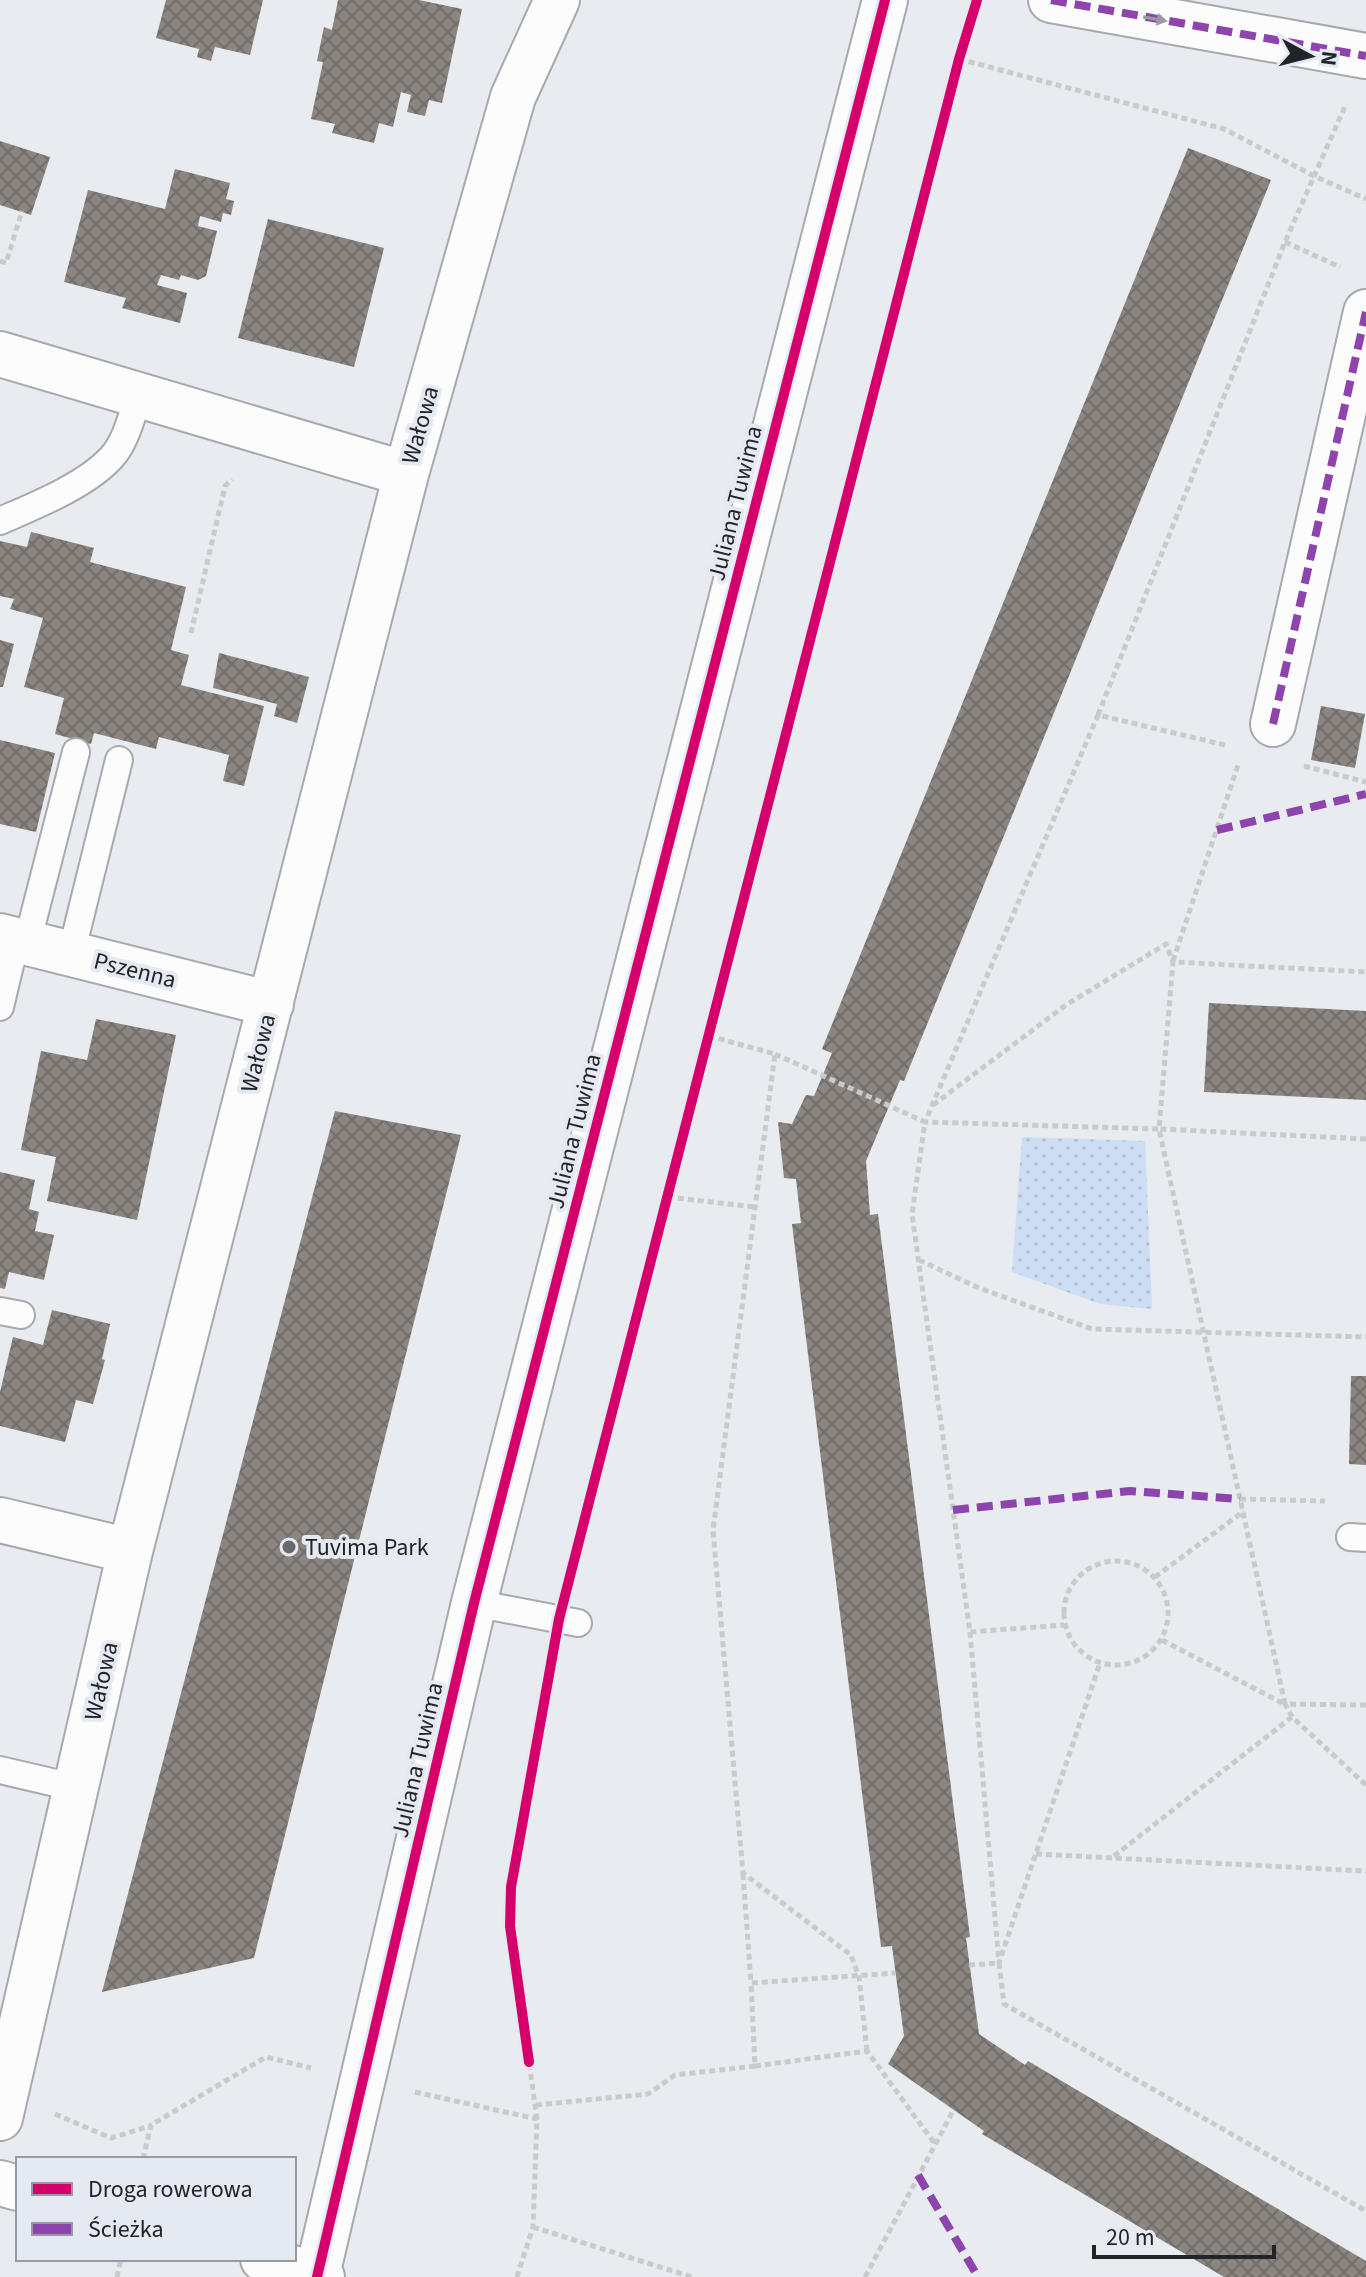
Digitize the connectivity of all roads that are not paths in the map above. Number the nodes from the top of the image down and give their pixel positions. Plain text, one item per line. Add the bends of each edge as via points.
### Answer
1 (557, 0) edge
2 (885, 0) edge
3 (1051, 0) edge
4 (1366, 56) edge
5 (1359, 292) edge
6 (0, 354) edge
7 (139, 395) junction
8 (406, 474) junction
9 (0, 521) edge
10 (1258, 737) road end
11 (76, 752) dead end
12 (119, 760) dead end
13 (14, 940) edge
14 (71, 954) junction
15 (271, 1004) junction
16 (0, 1007) edge
17 (0, 1520) edge
18 (130, 1551) junction
19 (474, 1603) junction
20 (578, 1623) dead end
21 (0, 1770) edge
22 (77, 1788) junction
23 (0, 2118) edge
24 (270, 2261) edge
25 (319, 2276) edge

1 - 8 street, Wałowa via 513,97
2 - 19 street, Juliana Tuwima
3 -> 4 street
5 - 10 street
6 - 7 street
7 - 8 street
7 - 9 lane via 112,457 86,478
8 - 15 street, Wałowa
11 - 13 lane
12 - 14 lane
13 - 14 street, Pszenna
13 - 16 lane
14 - 15 street, Pszenna
15 - 18 street, Wałowa
17 - 18 street
18 - 22 street, Wałowa
19 - 20 lane
19 - 25 street, Juliana Tuwima
21 - 22 lane
22 - 23 street, Wałowa
24 - 25 street

